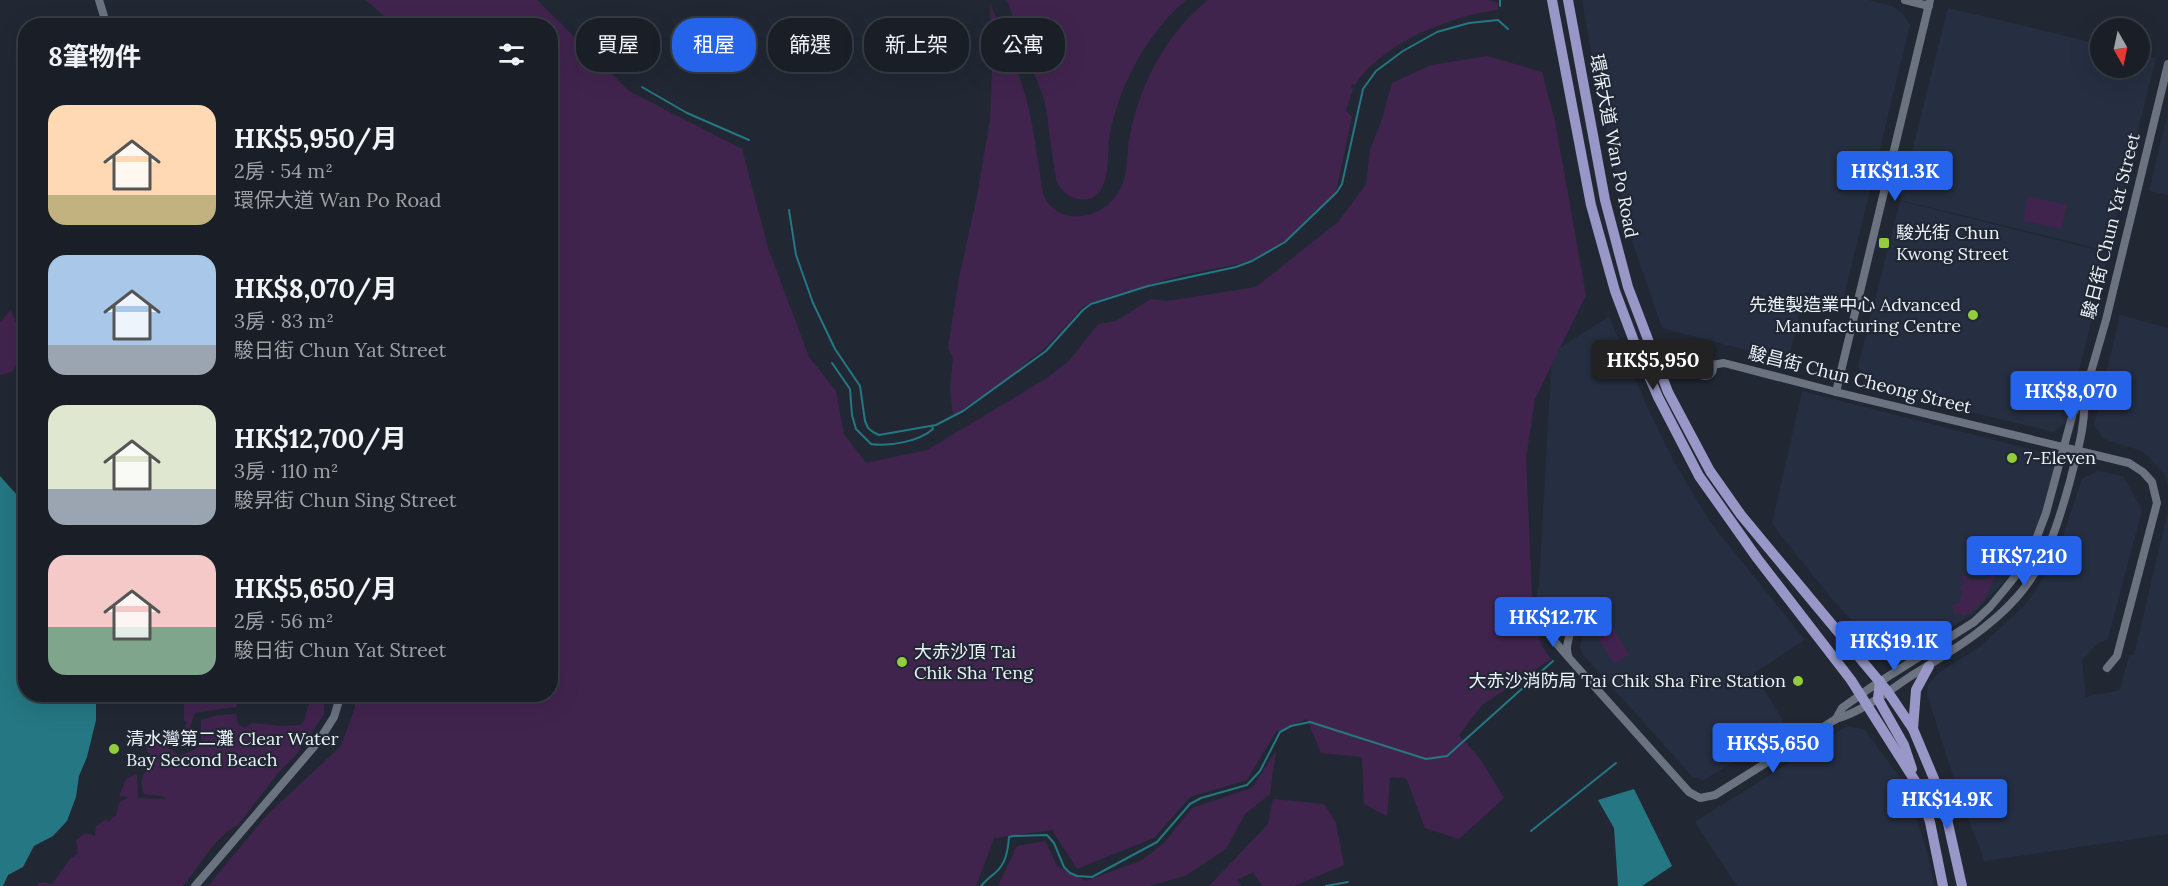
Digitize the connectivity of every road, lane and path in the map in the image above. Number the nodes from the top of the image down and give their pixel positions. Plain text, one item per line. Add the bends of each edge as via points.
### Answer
1 (99, 0) edge
2 (1552, 0) edge
3 (1568, 0) edge
4 (1905, 0) edge
5 (1929, 3) edge
6 (105, 18) edge
7 (2168, 64) edge
8 (1712, 365) dead end
9 (1836, 392) junction
10 (2084, 396) junction
11 (2063, 446) junction
12 (2078, 449) junction
13 (1569, 658) dead end
14 (1929, 666) junction
15 (2107, 668) dead end
16 (1880, 681) junction
17 (1888, 692) junction
18 (1861, 694) junction
19 (1873, 701) junction
20 (338, 702) edge
21 (1836, 719) junction
22 (1913, 729) junction
23 (195, 886) edge
24 (1943, 886) edge
25 (1962, 886) edge

1 - 6 street
2 - 18 main road, 環保大道 Wan Po Road via 1590,205 1615,291 1658,397 1699,476
3 - 16 main road, 環保大道 Wan Po Road via 1605,200 1628,287 1668,392 1710,471 1741,515
4 - 5 street
5 - 9 street
7 - 10 street, 駿日街 Chun Yat Street
8 - 9 street, 駿昌街 Chun Cheong Street via 1724,363
9 - 11 street, 駿昌街 Chun Cheong Street
10 - 11 street, 駿日街 Chun Yat Street via 2073,413
10 - 12 street, 駿日街 Chun Yat Street via 2085,416
11 - 12 street, 駿昌街 Chun Cheong Street
11 - 16 street, 駿日街 Chun Yat Street via 2046,513 2020,570 1974,622
12 - 14 street, 駿日街 Chun Yat Street via 2053,535 2030,580 2000,614
12 - 15 street, 駿昌街 Chun Cheong Street via 2130,463 2152,482 2157,503 2117,656
13 - 21 street, 駿日街 Chun Yat Street via 1686,789 1700,798 1715,795
14 - 17 street, 駿日街 Chun Yat Street
14 - 22 main road via 1916,690
16 - 17 main road, 環保大道 Wan Po Road
16 - 18 street, 駿日街 Chun Yat Street
16 - 19 main road
17 - 19 street, 駿日街 Chun Yat Street
17 - 22 main road, 環保大道 Wan Po Road
18 - 19 main road, 環保大道 Wan Po Road
18 - 21 street, 駿日街 Chun Yat Street via 1842,708
19 - 21 street, 駿日街 Chun Yat Street
19 - 24 main road, 環保大道 Wan Po Road via 1917,784 1930,822
20 - 23 street via 318,742
22 - 25 main road, 環保大道 Wan Po Road via 1937,786

